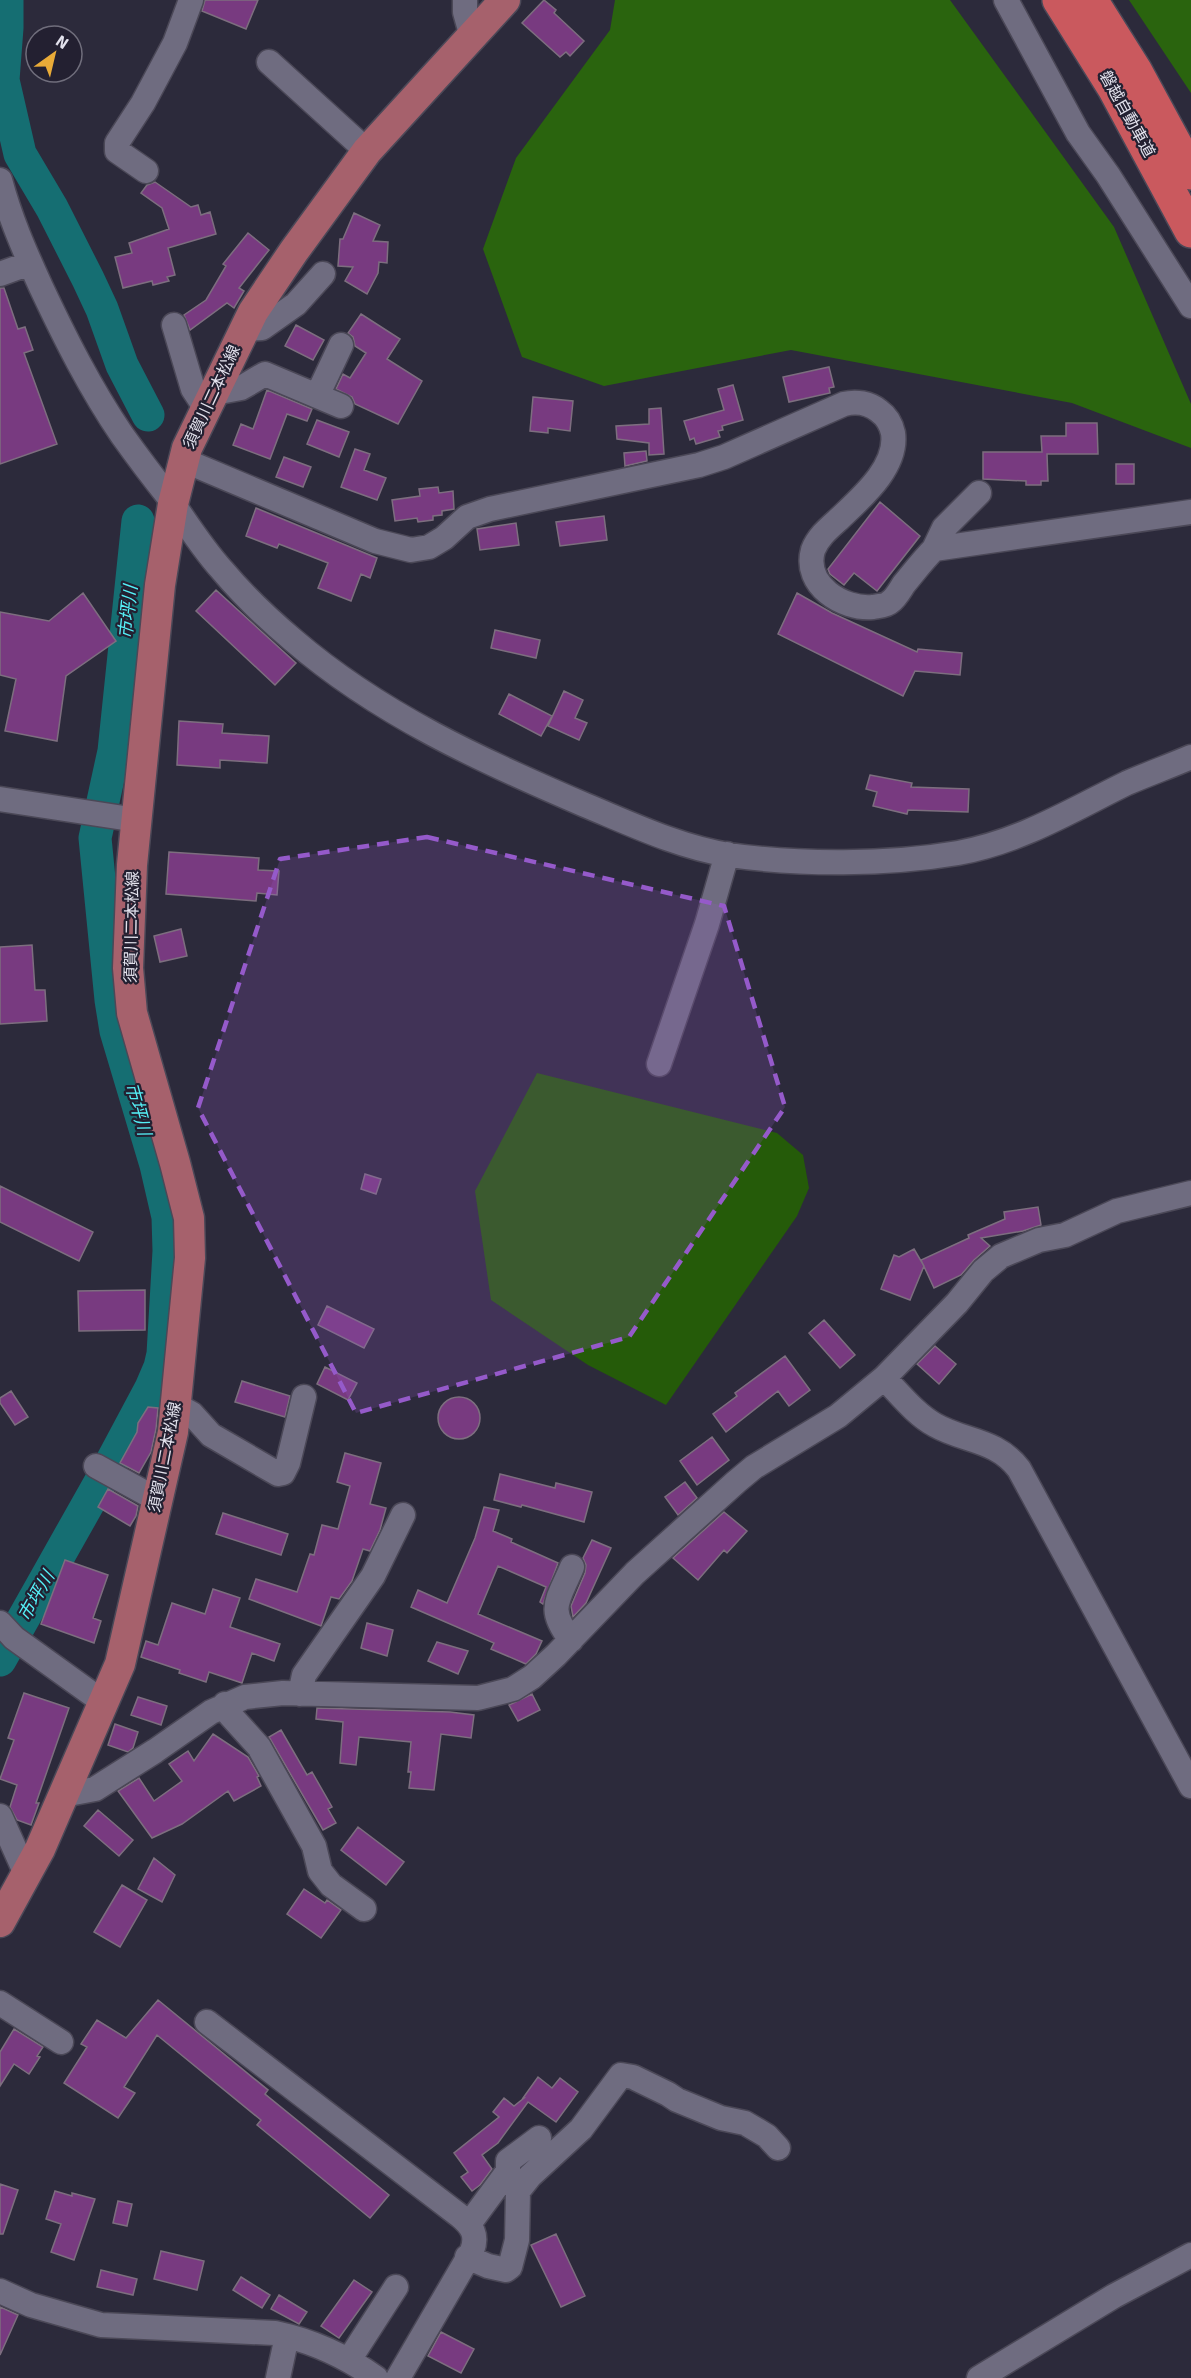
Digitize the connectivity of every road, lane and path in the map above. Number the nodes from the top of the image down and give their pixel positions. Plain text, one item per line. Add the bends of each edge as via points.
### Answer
1 (191, 0) edge
2 (465, 0) edge
3 (505, 0) edge
4 (1006, 0) edge
5 (1059, 0) edge
6 (1091, 0) edge
7 (472, 37) junction
8 (268, 62) dead end
9 (367, 151) junction
10 (146, 171) dead end
11 (1191, 173) edge
12 (0, 180) edge
13 (1191, 231) edge
14 (30, 263) junction
15 (0, 274) edge
16 (323, 274) dead end
17 (1191, 306) edge
18 (174, 325) dead end
19 (245, 329) junction
20 (341, 345) dead end
21 (317, 396) junction
22 (210, 401) junction
23 (341, 406) dead end
24 (183, 460) junction
25 (979, 493) dead end
26 (173, 504) junction
27 (1191, 512) edge
28 (934, 549) junction
29 (1191, 757) edge
30 (0, 799) edge
31 (138, 820) junction
32 (727, 854) junction
33 (659, 1064) dead end
34 (1191, 1193) edge
35 (884, 1378) junction
36 (304, 1397) dead end
37 (176, 1405) junction
38 (96, 1466) dead end
39 (158, 1500) junction
40 (402, 1515) dead end
41 (572, 1567) dead end
42 (1, 1628) edge
43 (572, 1640) junction
44 (300, 1694) junction
45 (103, 1701) junction
46 (225, 1704) junction
47 (1191, 1786) edge
48 (63, 1795) junction
49 (0, 1816) edge
50 (30, 1869) junction
51 (364, 1909) dead end
52 (0, 1922) edge
53 (0, 2003) edge
54 (207, 2022) dead end
55 (61, 2042) dead end
56 (539, 2138) dead end
57 (778, 2148) dead end
58 (469, 2224) junction
59 (1191, 2255) edge
60 (467, 2257) junction
61 (396, 2287) dead end
62 (0, 2291) edge
63 (287, 2336) junction
64 (349, 2360) junction
65 (278, 2378) edge
66 (376, 2378) edge
67 (398, 2378) edge
68 (979, 2378) edge

1 - 10 street via 175,43 117,143 117,151
2 - 7 street
3 - 7 main road, 須賀川二本松線
4 - 17 street via 1078,133
5 - 13 highway, 磐越自動車道 via 1114,88
6 - 11 highway, 磐越自動車道 via 1135,70
7 - 9 main road, 須賀川二本松線
8 - 9 street
9 - 19 main road, 須賀川二本松線 via 288,259
12 - 14 street
14 - 15 street
14 - 26 street via 86,377
16 - 19 street via 296,304 262,328
18 - 22 street via 193,389
19 - 22 main road, 須賀川二本松線
20 - 21 street
21 - 22 street via 265,374
21 - 23 street
22 - 24 main road, 須賀川二本松線
24 - 26 main road, 須賀川二本松線
24 - 28 street via 375,542 411,550 429,547 467,517 490,509 724,458 844,404 860,403 873,406 888,420 893,451 861,498 822,534 813,553 814,575 825,591 842,601 856,607 880,606 890,603
25 - 28 street via 944,528
26 - 31 main road, 須賀川二本松線 via 159,596
26 - 32 street via 220,569 263,613 295,642 413,725 653,834
27 - 28 street
29 - 32 street via 1030,832 957,853 845,861
30 - 31 street
31 - 37 main road, 須賀川二本松線 via 128,968 132,1013 189,1218
32 - 33 street
34 - 35 street via 1117,1211 1065,1235 1039,1240 1001,1256
35 - 43 street via 838,1416 748,1472 635,1573
35 - 47 street via 930,1422 996,1448 1019,1469
36 - 37 street via 288,1463 283,1473 278,1474 212,1435 192,1414
37 - 39 main road, 須賀川二本松線
38 - 39 street
39 - 45 main road, 須賀川二本松線 via 120,1664
40 - 44 street via 373,1576 304,1675
41 - 43 street via 555,1608 558,1624
42 - 45 street
43 - 44 street via 532,1677 491,1696
44 - 46 street via 259,1695
45 - 48 main road, 須賀川二本松線
46 - 48 street via 95,1789
46 - 51 street via 259,1747 314,1846 320,1870 331,1885
48 - 50 main road, 須賀川二本松線
49 - 50 street via 22,1865
50 - 52 main road, 須賀川二本松線
53 - 55 street
54 - 58 street
56 - 58 street via 508,2161 508,2171
57 - 60 street via 745,2123 721,2118 621,2075 581,2129 518,2191 518,2231 510,2267 506,2270 488,2266
58 - 60 street via 476,2239
59 - 68 street via 1114,2296
60 - 67 street
61 - 64 street
62 - 63 street via 32,2305 101,2325
63 - 64 street via 320,2345
63 - 65 street
64 - 66 street

